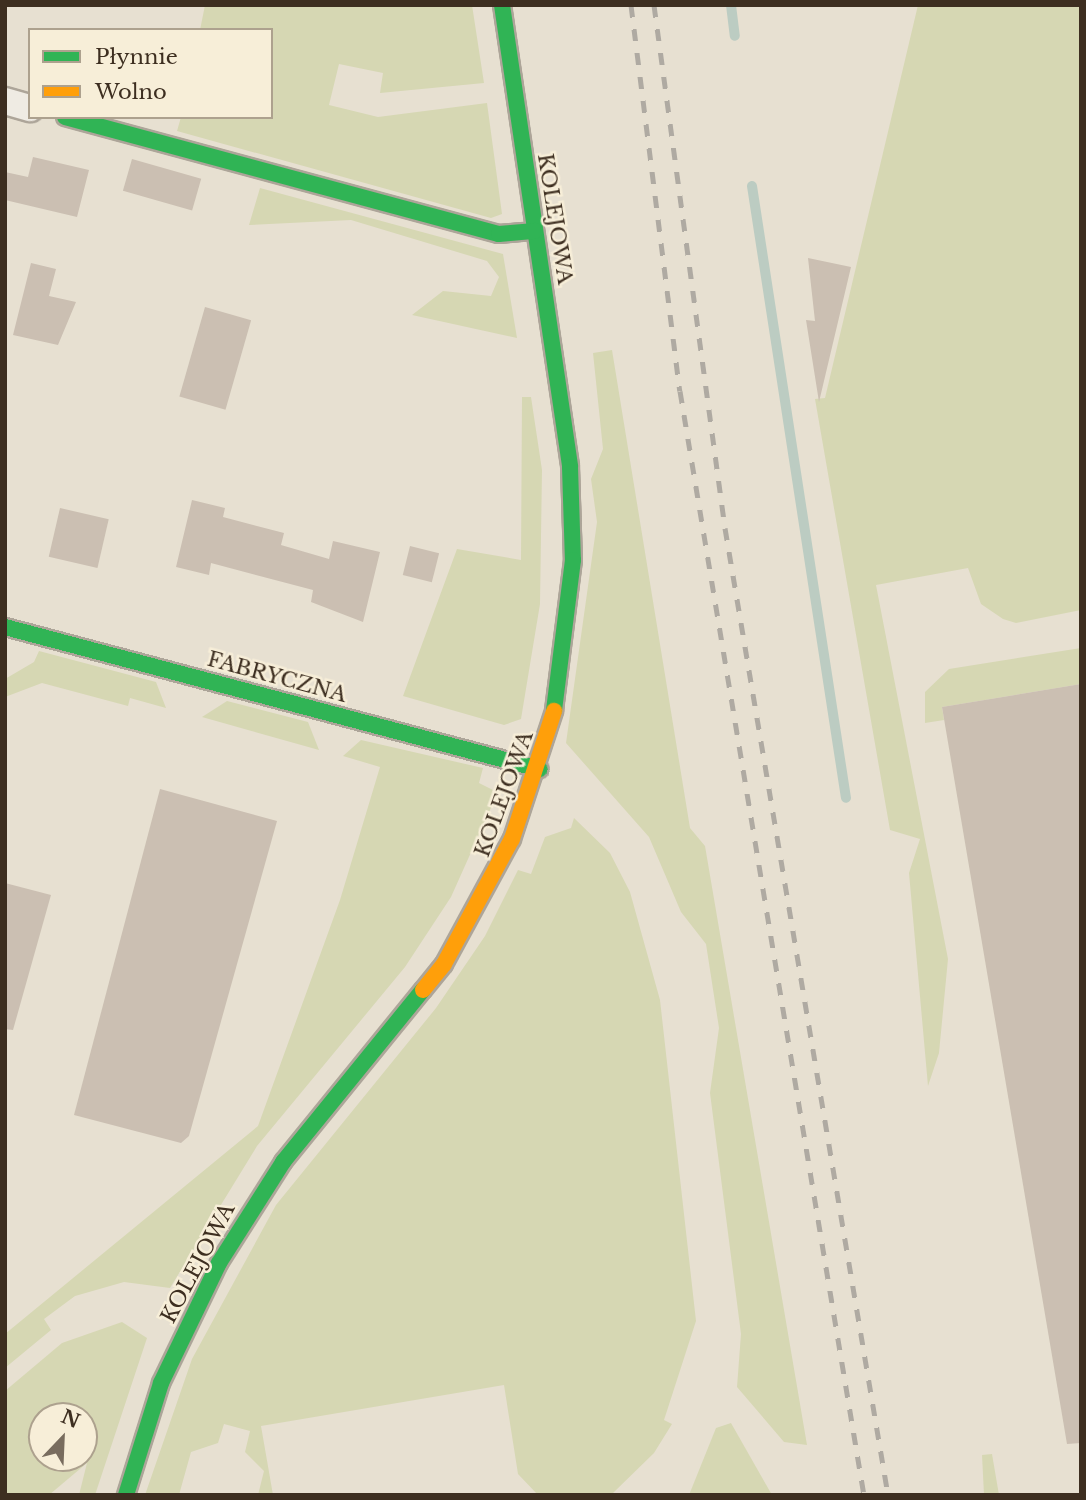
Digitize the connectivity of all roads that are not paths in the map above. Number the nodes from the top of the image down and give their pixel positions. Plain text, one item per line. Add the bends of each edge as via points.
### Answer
1 (502, 5) edge
2 (5, 101) edge
3 (28, 107) edge
4 (72, 119) edge
5 (536, 231) junction
6 (5, 627) edge
7 (539, 769) junction
8 (125, 1495) edge

1 - 5 street, KOLEJOWA
2 - 3 street
4 - 5 street via 499,234
5 - 7 street, KOLEJOWA via 570,467 573,534 567,639
6 - 7 street, FABRYCZNA
7 - 8 street, KOLEJOWA via 497,873 444,964 283,1162 235,1233 161,1383

